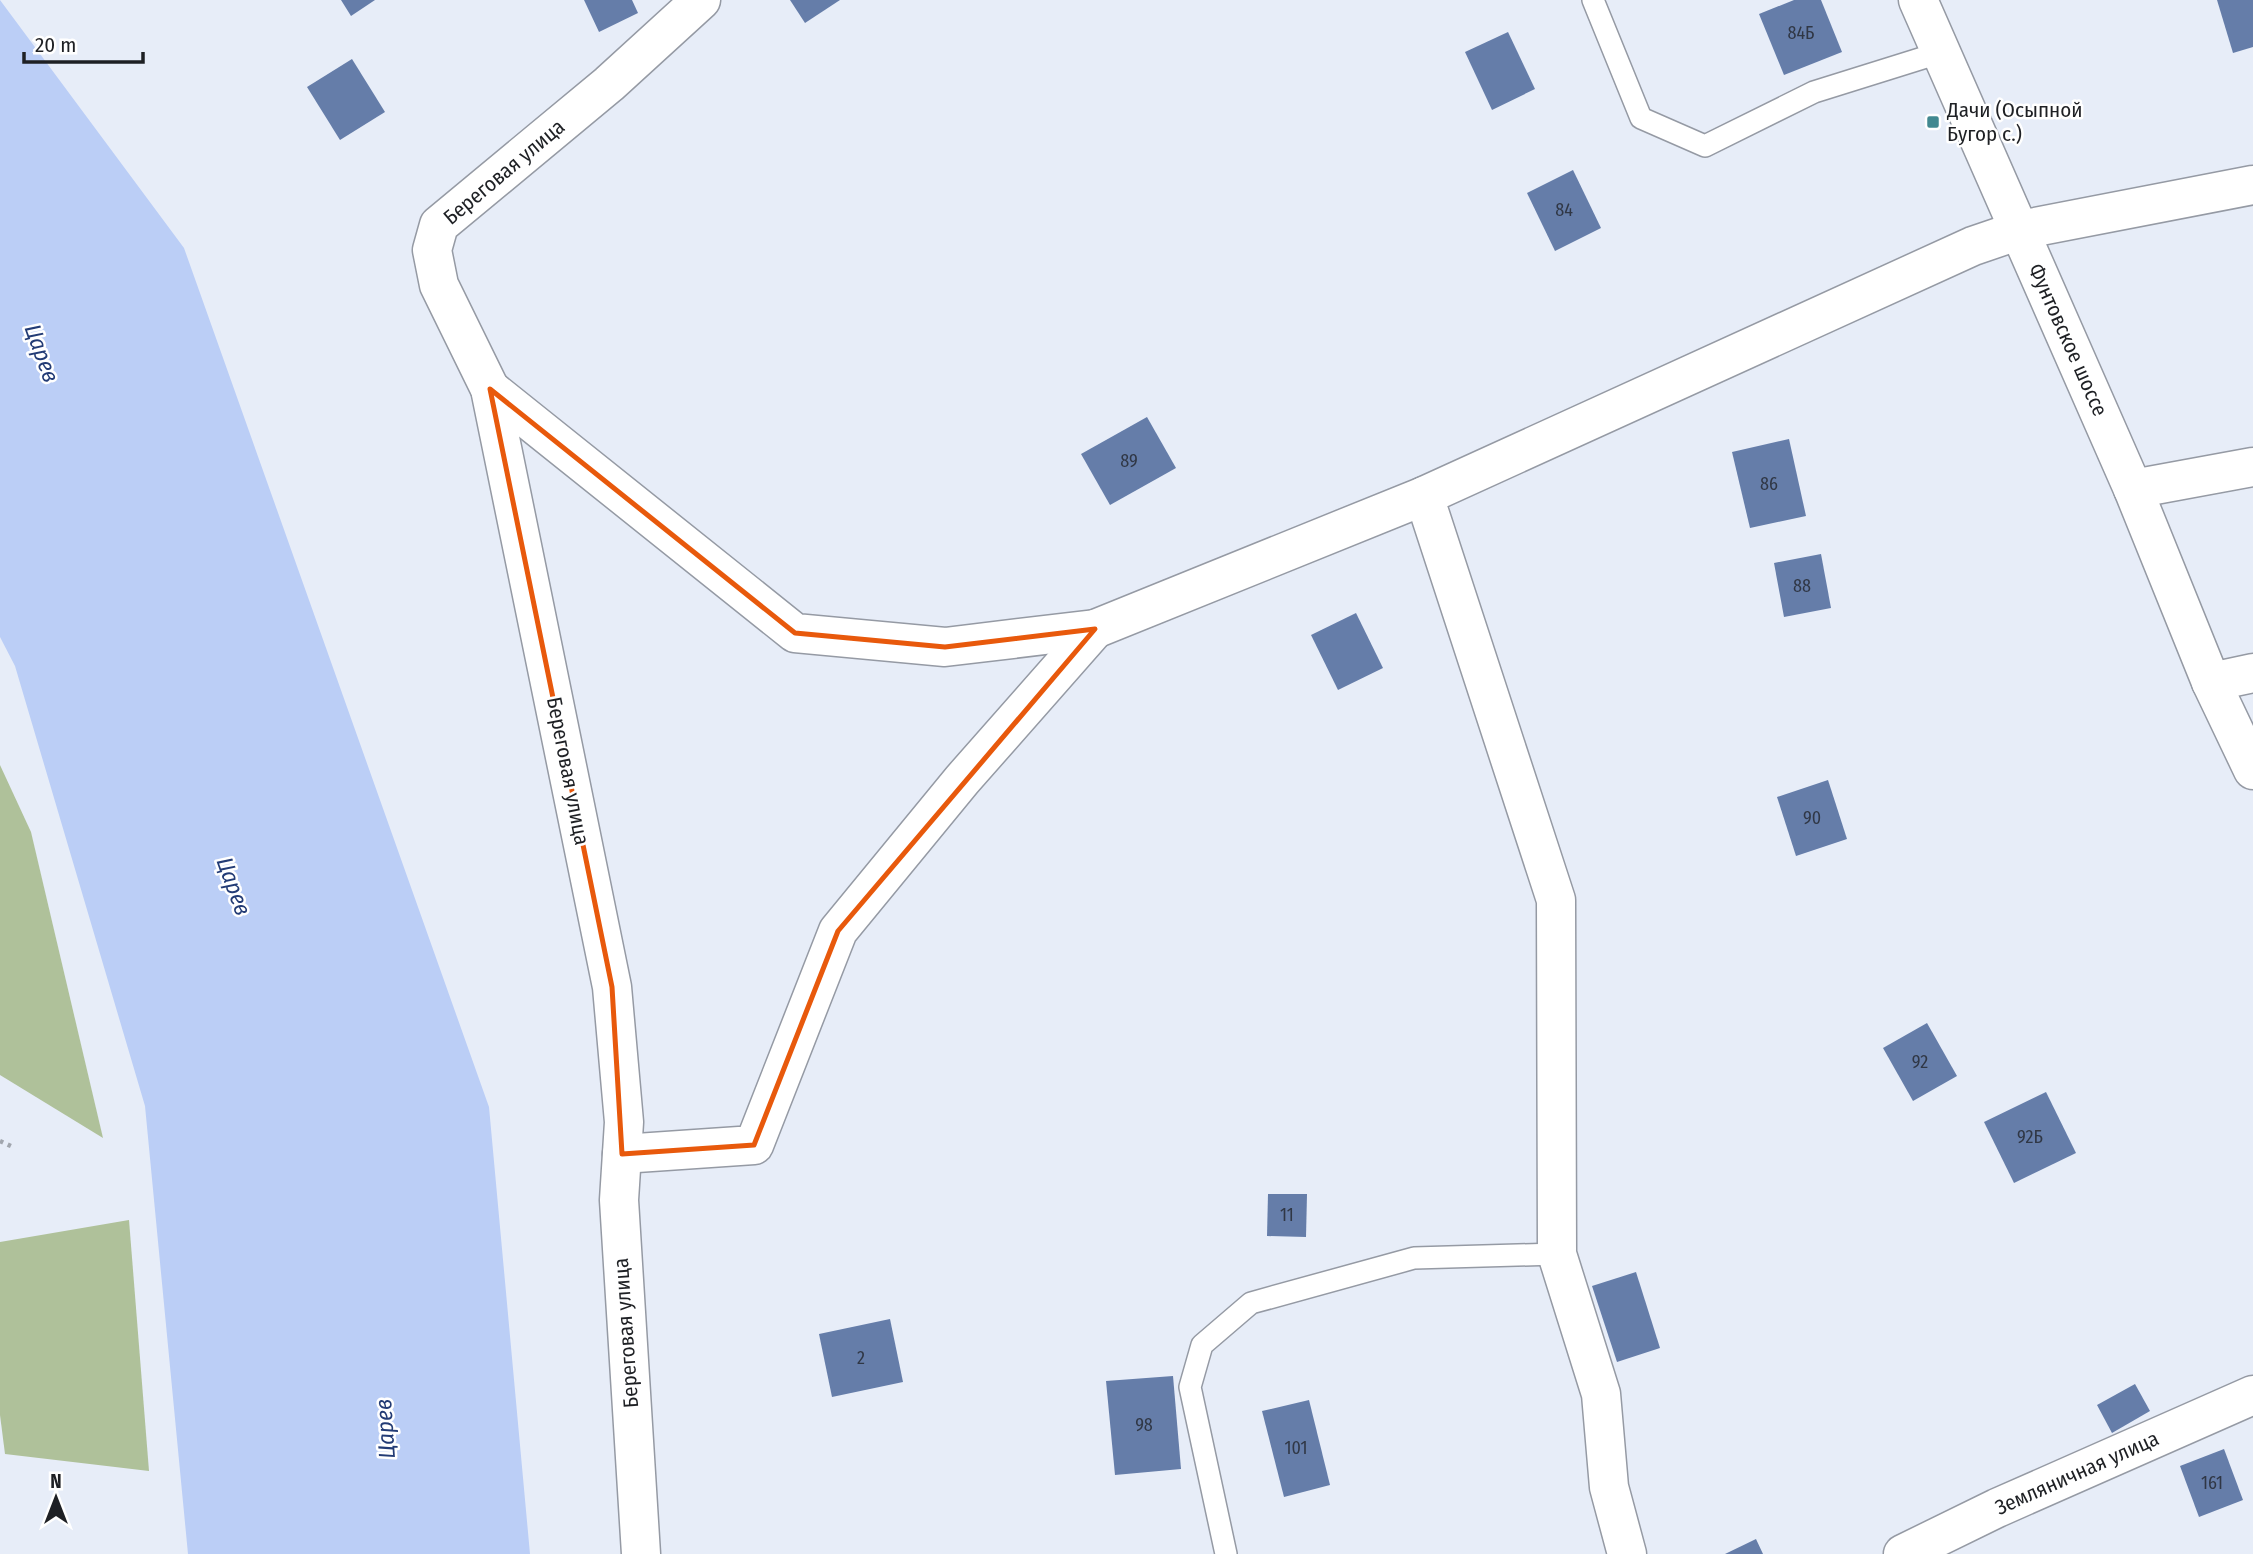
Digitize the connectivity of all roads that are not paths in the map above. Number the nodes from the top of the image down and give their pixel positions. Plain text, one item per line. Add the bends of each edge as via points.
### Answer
1 (701, 0) edge
2 (1594, 0) edge
3 (1919, 0) edge
4 (1942, 52) junction
5 (2253, 185) edge
6 (2020, 230) junction
7 (490, 389) junction
8 (2253, 467) edge
9 (2133, 489) junction
10 (1424, 496) junction
11 (1095, 629) junction
12 (2253, 673) edge
13 (2211, 682) junction
14 (2253, 769) edge
15 (622, 1154) junction
16 (1557, 1254) junction
17 (2253, 1395) edge
18 (641, 1554) edge
19 (1226, 1554) edge
20 (1627, 1554) edge
21 (1903, 1554) edge

1 - 7 street, Береговая улица via 609,84 439,225 432,250 439,285
2 - 4 lane via 1641,118 1705,146 1814,92
3 - 4 street, Фунтовское шоссе
4 - 6 street, Фунтовское шоссе
5 - 6 street
6 - 9 street, Фунтовское шоссе
6 - 10 street via 1973,246
7 - 11 street via 795,633 945,647
7 - 15 street, Береговая улица via 611,987 624,1122
8 - 9 street
9 - 13 street, Фунтовское шоссе
10 - 11 street
10 - 16 street via 1556,900
11 - 15 street via 838,931 754,1145
12 - 13 street
13 - 14 street, Фунтовское шоссе
15 - 18 street, Береговая улица via 622,1275
16 - 19 lane via 1414,1258 1251,1303 1202,1345 1189,1387
16 - 20 street via 1601,1394 1609,1487
17 - 21 street, Земляничная улица

